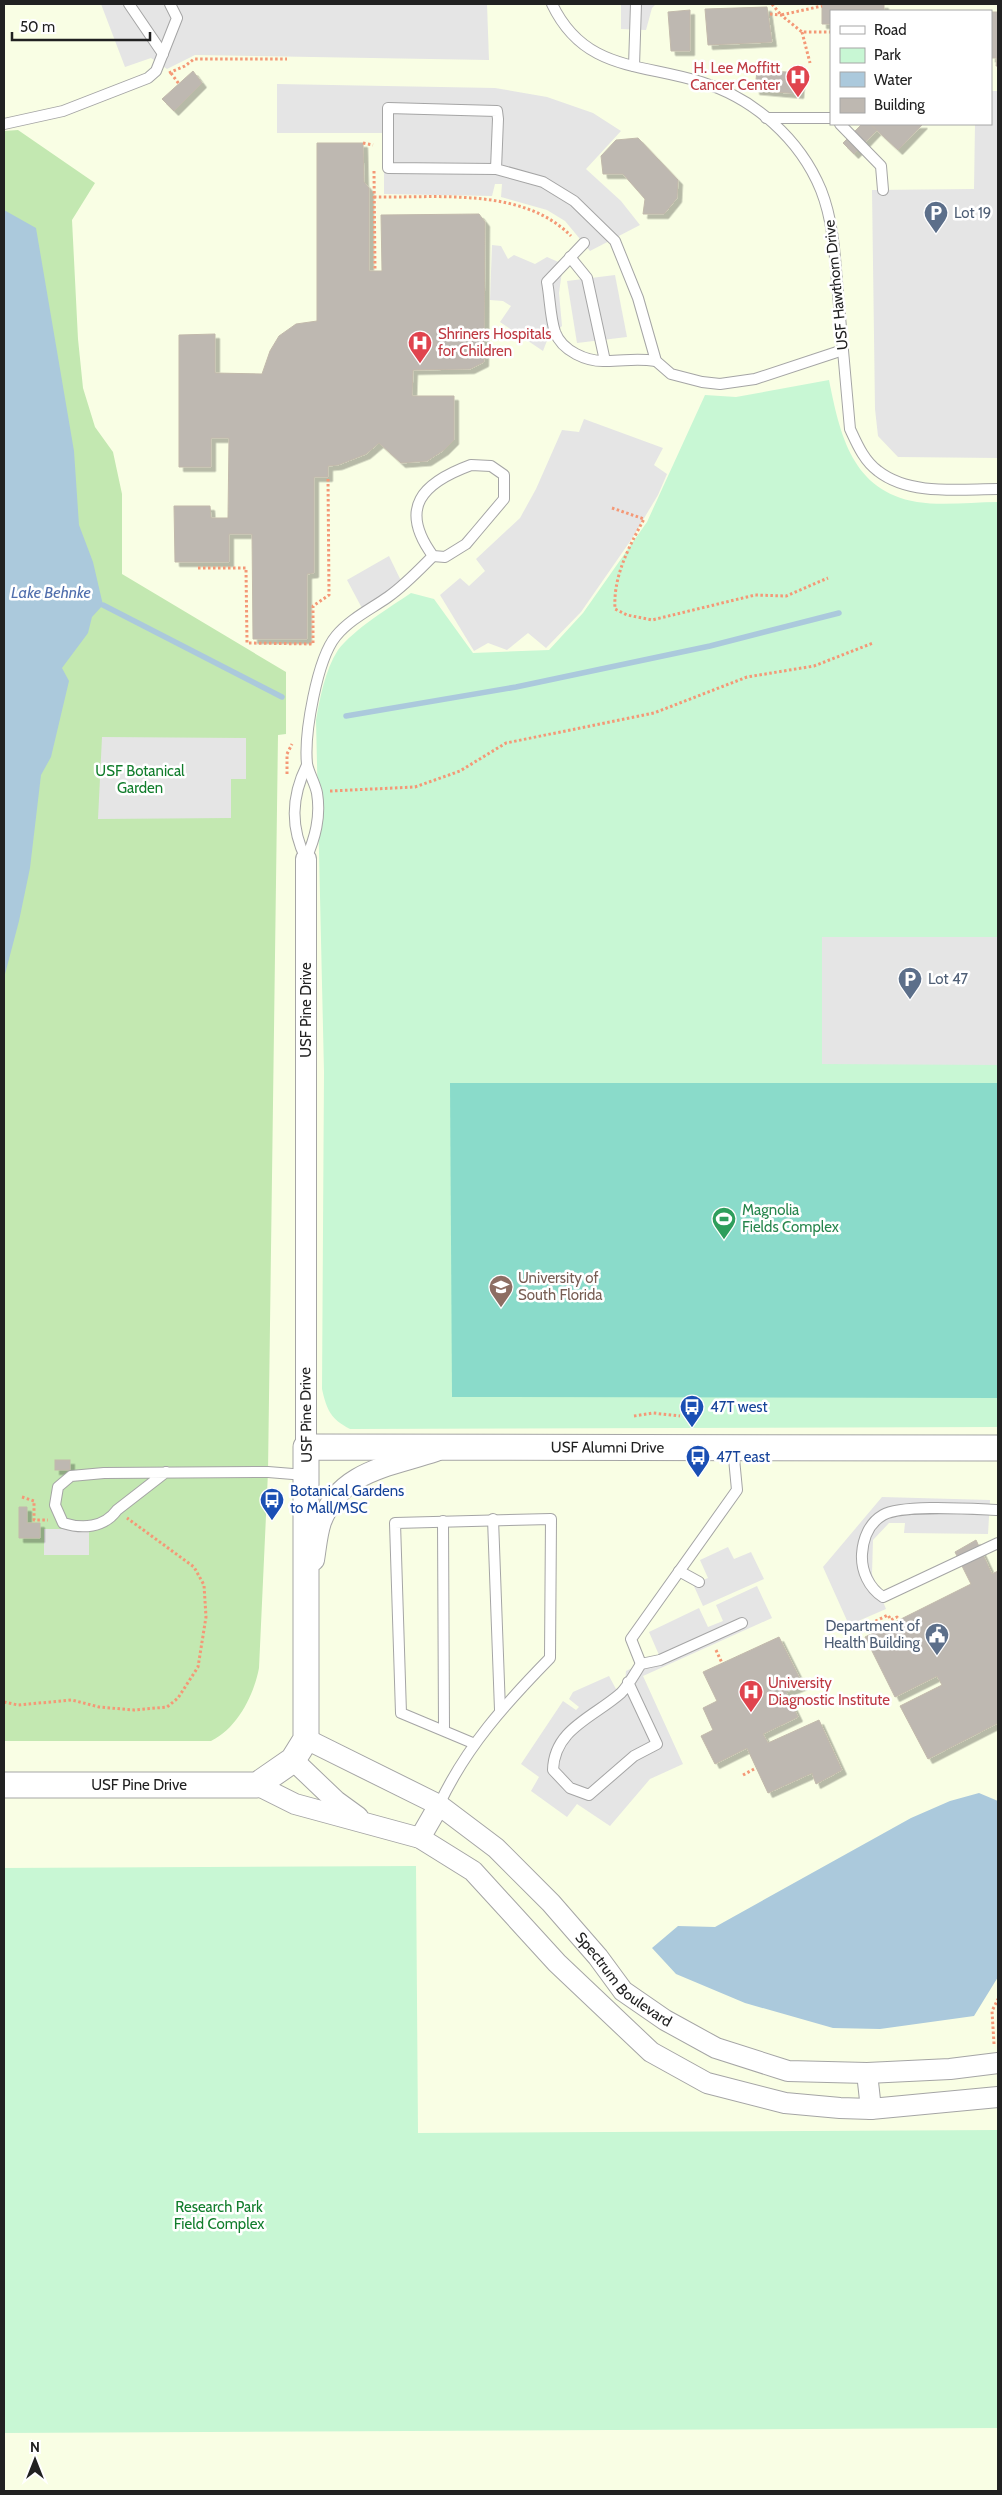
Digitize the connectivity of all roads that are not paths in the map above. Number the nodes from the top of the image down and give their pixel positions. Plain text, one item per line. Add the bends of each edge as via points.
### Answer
1 (129, 4) edge
2 (170, 4) edge
3 (552, 4) edge
4 (636, 4) edge
5 (163, 54) junction
6 (634, 66) junction
7 (766, 118) junction
8 (830, 118) edge
9 (4, 124) edge
10 (841, 125) edge
11 (496, 169) junction
12 (883, 190) dead end
13 (584, 243) dead end
14 (570, 257) junction
15 (842, 350) junction
16 (606, 361) junction
17 (656, 361) junction
18 (998, 489) edge
19 (433, 556) junction
20 (307, 764) junction
21 (306, 859) junction
22 (306, 1447) junction
23 (448, 1447) junction
24 (733, 1447) junction
25 (998, 1448) edge
26 (166, 1472) junction
27 (307, 1475) junction
28 (998, 1510) edge
29 (493, 1519) junction
30 (443, 1521) junction
31 (998, 1543) edge
32 (679, 1571) junction
33 (699, 1582) dead end
34 (307, 1604) junction
35 (742, 1622) dead end
36 (641, 1664) junction
37 (628, 1682) junction
38 (500, 1710) junction
39 (444, 1730) junction
40 (306, 1739) junction
41 (475, 1744) junction
42 (293, 1760) junction
43 (4, 1785) edge
44 (257, 1785) junction
45 (438, 1805) junction
46 (367, 1824) junction
47 (420, 1838) junction
48 (997, 2063) edge
49 (866, 2073) junction
50 (998, 2097) edge
51 (871, 2109) junction

1 - 5 lane
2 - 5 lane via 177,18
3 - 6 lane, USF Hawthorn Drive via 579,43 611,61
4 - 6 lane
5 - 9 lane via 158,69 148,78 63,110
6 - 7 lane, USF Hawthorn Drive via 702,82
7 - 8 lane
7 - 15 lane, USF Hawthorn Drive via 780,128 799,151 827,206
10 - 12 lane via 881,166
11 - 11 lane via 496,112 388,108 388,168
11 - 17 lane via 543,182 574,202 615,241 638,298
13 - 14 lane
14 - 16 lane via 587,278
14 - 16 lane via 548,282 555,332 563,344 584,359
15 - 17 lane via 755,379 720,384 671,374
15 - 18 lane, USF Hawthorn Drive via 850,430 861,453 878,471 901,482 929,489
16 - 17 lane via 636,358
19 - 19 lane via 445,557 466,544 504,499 504,475 491,466 471,465 436,483 420,499 415,510 417,527
19 - 20 lane via 404,584 336,636 317,676
20 - 21 lane via 317,792 318,818
20 - 21 lane via 298,784 294,805 297,840
21 - 22 street, USF Pine Drive
22 - 23 street, USF Alumni Drive
22 - 27 street, USF Pine Drive
23 - 24 street, USF Alumni Drive
23 - 34 street via 365,1473 348,1483 331,1501 320,1524
24 - 25 street, USF Alumni Drive
24 - 32 lane via 736,1490
26 - 26 lane via 71,1476 58,1487 55,1505 62,1523 74,1527 98,1524 111,1518
26 - 27 lane
27 - 34 street, USF Pine Drive
28 - 31 lane via 904,1510 883,1514 867,1532 861,1556 871,1588 883,1597
29 - 30 lane
29 - 38 lane
29 - 38 lane via 551,1519 550,1658
30 - 39 lane
30 - 39 lane via 394,1522 401,1713
32 - 33 lane
32 - 36 lane via 631,1639
34 - 40 street, USF Pine Drive
35 - 36 lane via 660,1660
36 - 37 lane
37 - 37 lane via 622,1692 572,1728 553,1756 553,1770 570,1788 589,1795 634,1756 657,1744
38 - 41 lane
39 - 41 lane
40 - 42 street
40 - 45 street, Spectrum Boulevard
41 - 45 lane
42 - 44 street
42 - 46 street via 336,1801
43 - 44 street, USF Pine Drive
44 - 46 street via 295,1804
45 - 47 street
45 - 49 street, Spectrum Boulevard via 496,1848 551,1904 623,1991 665,2020 716,2048 788,2071
46 - 47 street
47 - 51 street via 473,1871 557,1963 651,2052 707,2083 777,2101
48 - 49 street, Spectrum Boulevard
49 - 51 street
50 - 51 street

